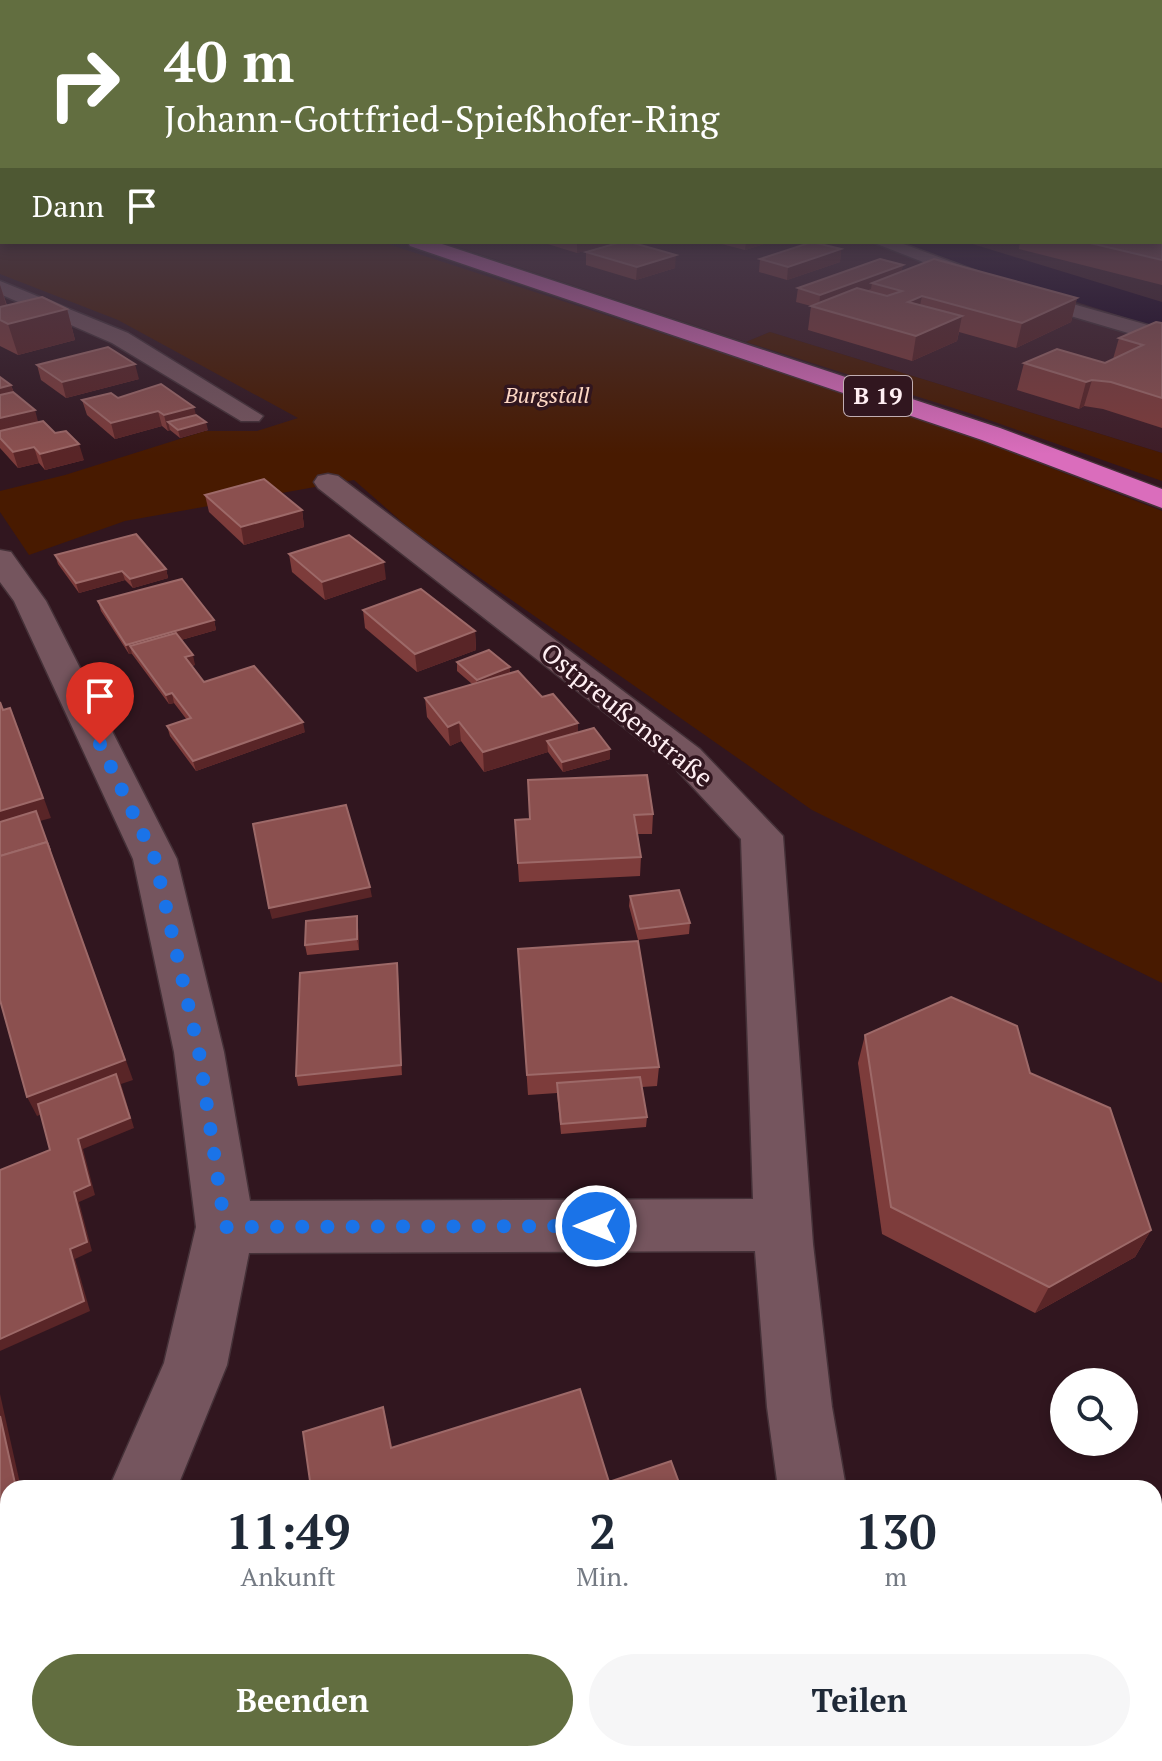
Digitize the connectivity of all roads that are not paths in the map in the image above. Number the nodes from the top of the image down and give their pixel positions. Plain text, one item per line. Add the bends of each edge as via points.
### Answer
1 (7, 290) edge
2 (562, 290) edge
3 (1011, 290) edge
4 (1162, 336) edge
5 (250, 416) dead end
6 (328, 482) dead end
7 (1162, 499) edge
8 (0, 559) edge
9 (15, 609) edge
10 (781, 1225) junction
11 (225, 1227) junction
12 (146, 1480) edge
13 (811, 1480) edge

1 - 5 street via 120,338
2 - 7 highway, B 19 via 991,434
3 - 4 street
6 - 10 street, Ostpreußenstraße via 686,757 762,836
8 - 9 street
9 - 11 street via 155,859 199,1052
10 - 11 street
10 - 13 street, Ostpreußenstraße via 797,1404
11 - 12 street via 195,1365

